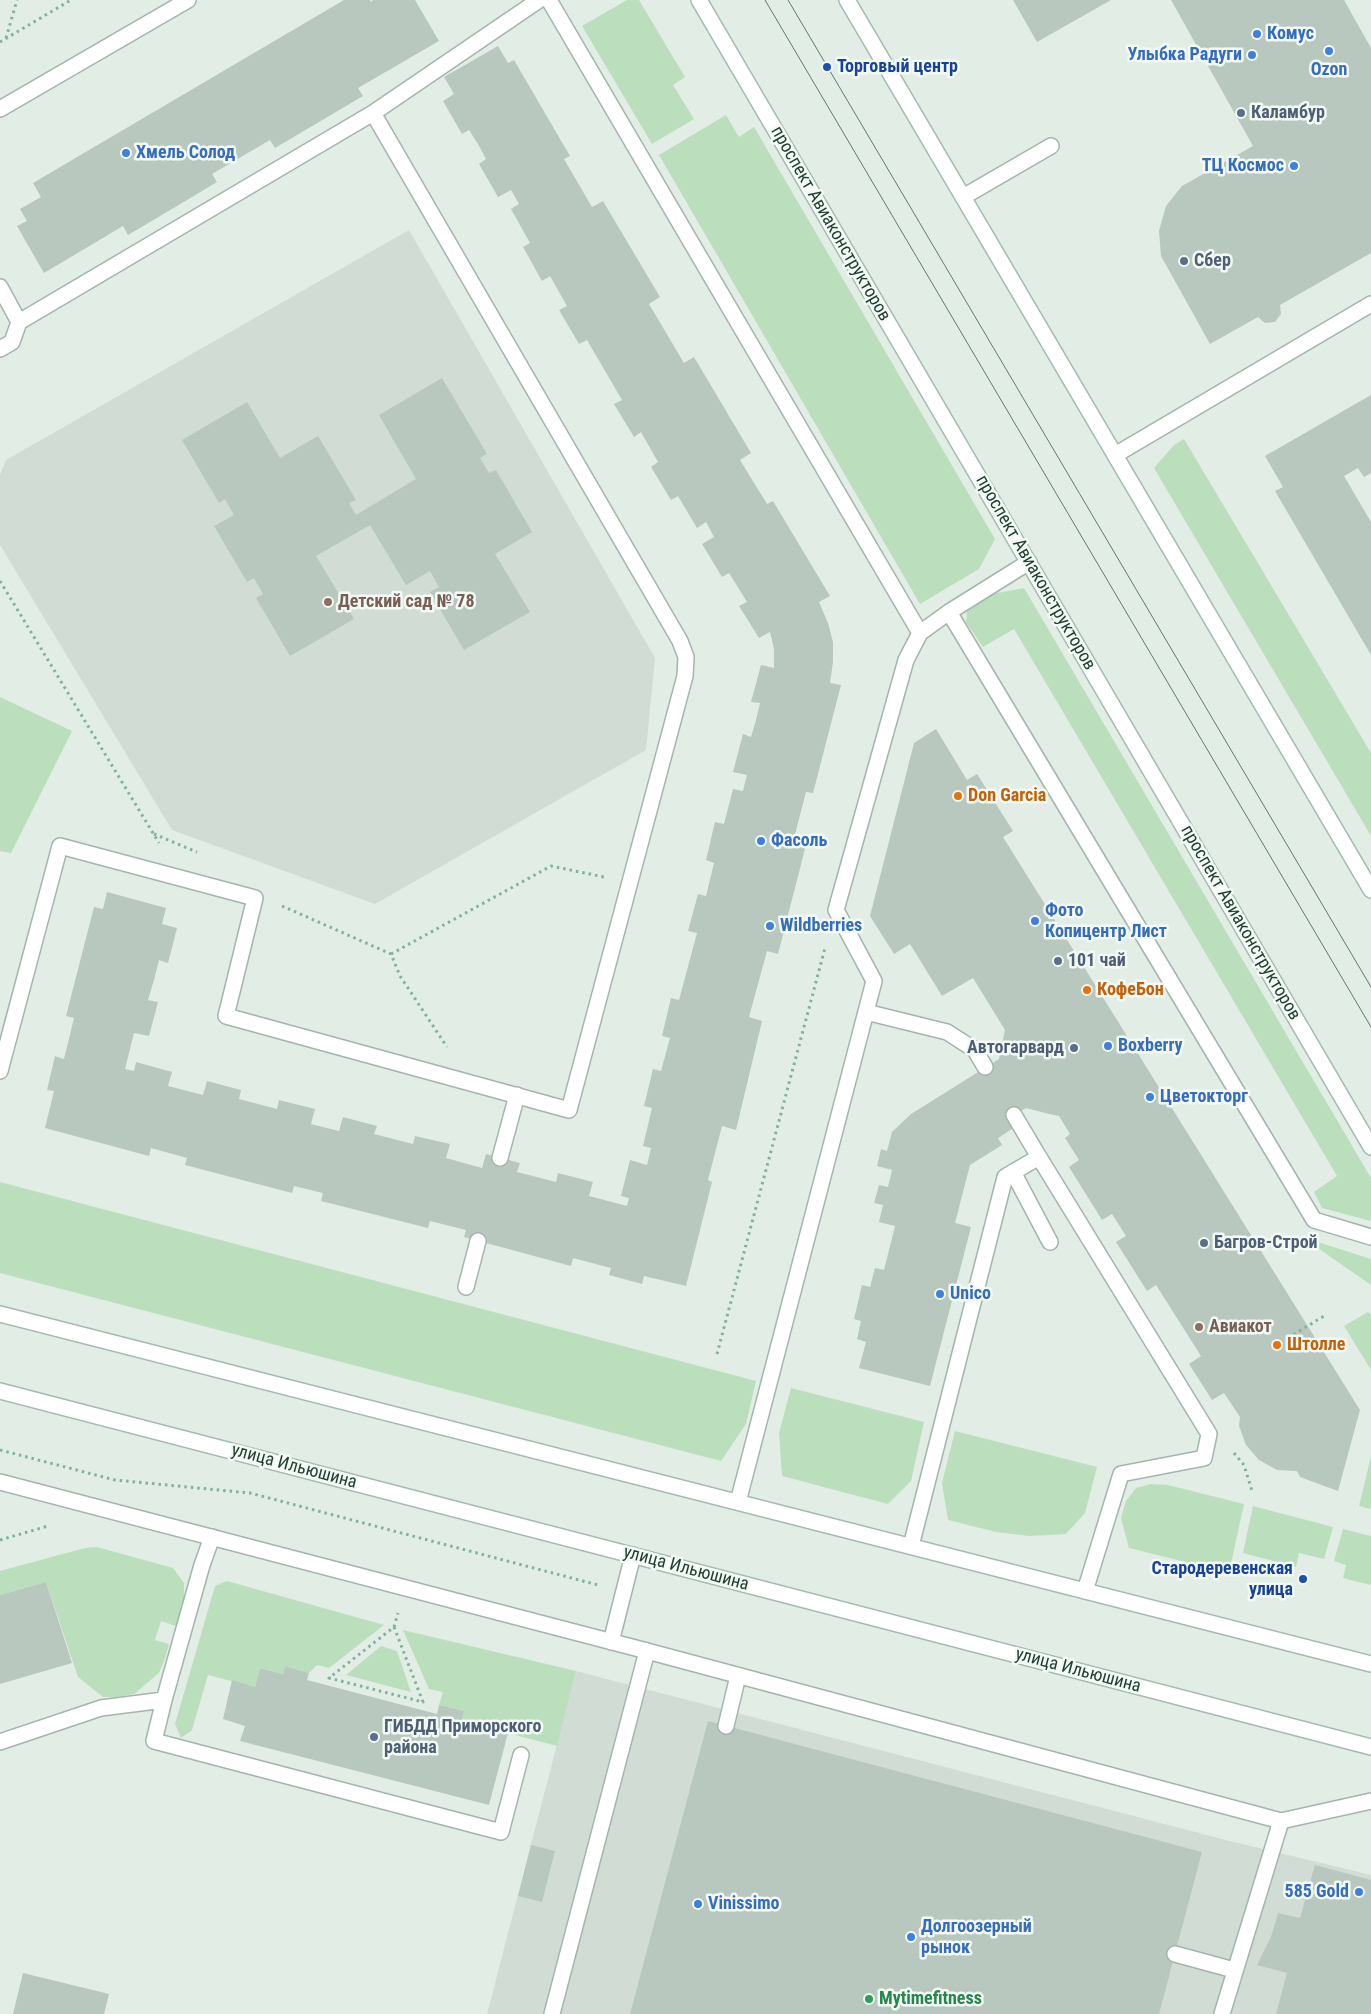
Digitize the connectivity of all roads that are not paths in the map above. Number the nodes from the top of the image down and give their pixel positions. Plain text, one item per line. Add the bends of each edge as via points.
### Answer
1 (188, 0) edge
2 (539, 0) edge
3 (549, 0) edge
4 (699, 0) edge
5 (847, 0) edge
6 (0, 109) edge
7 (373, 113) junction
8 (1051, 146) dead end
9 (963, 197) junction
10 (0, 287) edge
11 (1371, 304) edge
12 (19, 322) junction
13 (0, 348) edge
14 (1115, 454) junction
15 (1028, 562) junction
16 (949, 612) junction
17 (920, 633) junction
18 (1371, 890) edge
19 (866, 1012) junction
20 (985, 1067) dead end
21 (0, 1071) edge
22 (517, 1095) junction
23 (1014, 1115) dead end
24 (1371, 1146) edge
25 (1039, 1157) junction
26 (500, 1158) dead end
27 (1013, 1172) junction
28 (1371, 1237) edge
29 (478, 1241) dead end
30 (1050, 1242) dead end
31 (466, 1287) dead end
32 (0, 1314) edge
33 (0, 1391) edge
34 (0, 1482) edge
35 (738, 1502) junction
36 (212, 1537) junction
37 (912, 1546) junction
38 (633, 1555) junction
39 (1086, 1590) junction
40 (611, 1642) junction
41 (647, 1651) junction
42 (1371, 1664) edge
43 (738, 1676) junction
44 (164, 1700) junction
45 (726, 1726) dead end
46 (0, 1742) edge
47 (1371, 1747) edge
48 (521, 1755) dead end
49 (1371, 1801) edge
50 (1281, 1821) junction
51 (1175, 1954) dead end
52 (1234, 1970) junction
53 (552, 2014) edge
54 (1222, 2014) edge

1 - 6 street
2 - 7 street
3 - 17 street
4 - 15 street, проспект Авиаконструкторов
5 - 9 street
7 - 12 street
7 - 22 street via 680,641 686,657 685,676 569,1110
8 - 9 street
9 - 14 street
10 - 12 street
11 - 14 street
12 - 13 street via 12,342
14 - 18 street
15 - 16 street
15 - 24 street, проспект Авиаконструкторов
16 - 17 street
16 - 28 street via 1314,1220
17 - 19 street via 906,660 836,910 874,982
19 - 20 street via 947,1032 975,1050
19 - 35 street
21 - 22 street via 60,846 255,898 226,1016
22 - 26 street
23 - 25 street
25 - 27 street
25 - 39 street via 1210,1434 1204,1458 1121,1474
27 - 30 street
27 - 37 street via 1005,1177
29 - 31 street
32 - 35 street
33 - 38 street, улица Ильюшина
34 - 36 street
35 - 37 street
36 - 40 street
36 - 44 street
37 - 39 street
38 - 40 street
38 - 47 street, улица Ильюшина
39 - 42 street
40 - 41 street
41 - 43 street
41 - 53 street
43 - 45 street
43 - 50 street
44 - 46 street via 101,1708
44 - 48 street via 154,1741 500,1832
49 - 50 street
50 - 52 street
51 - 52 street
52 - 54 street

